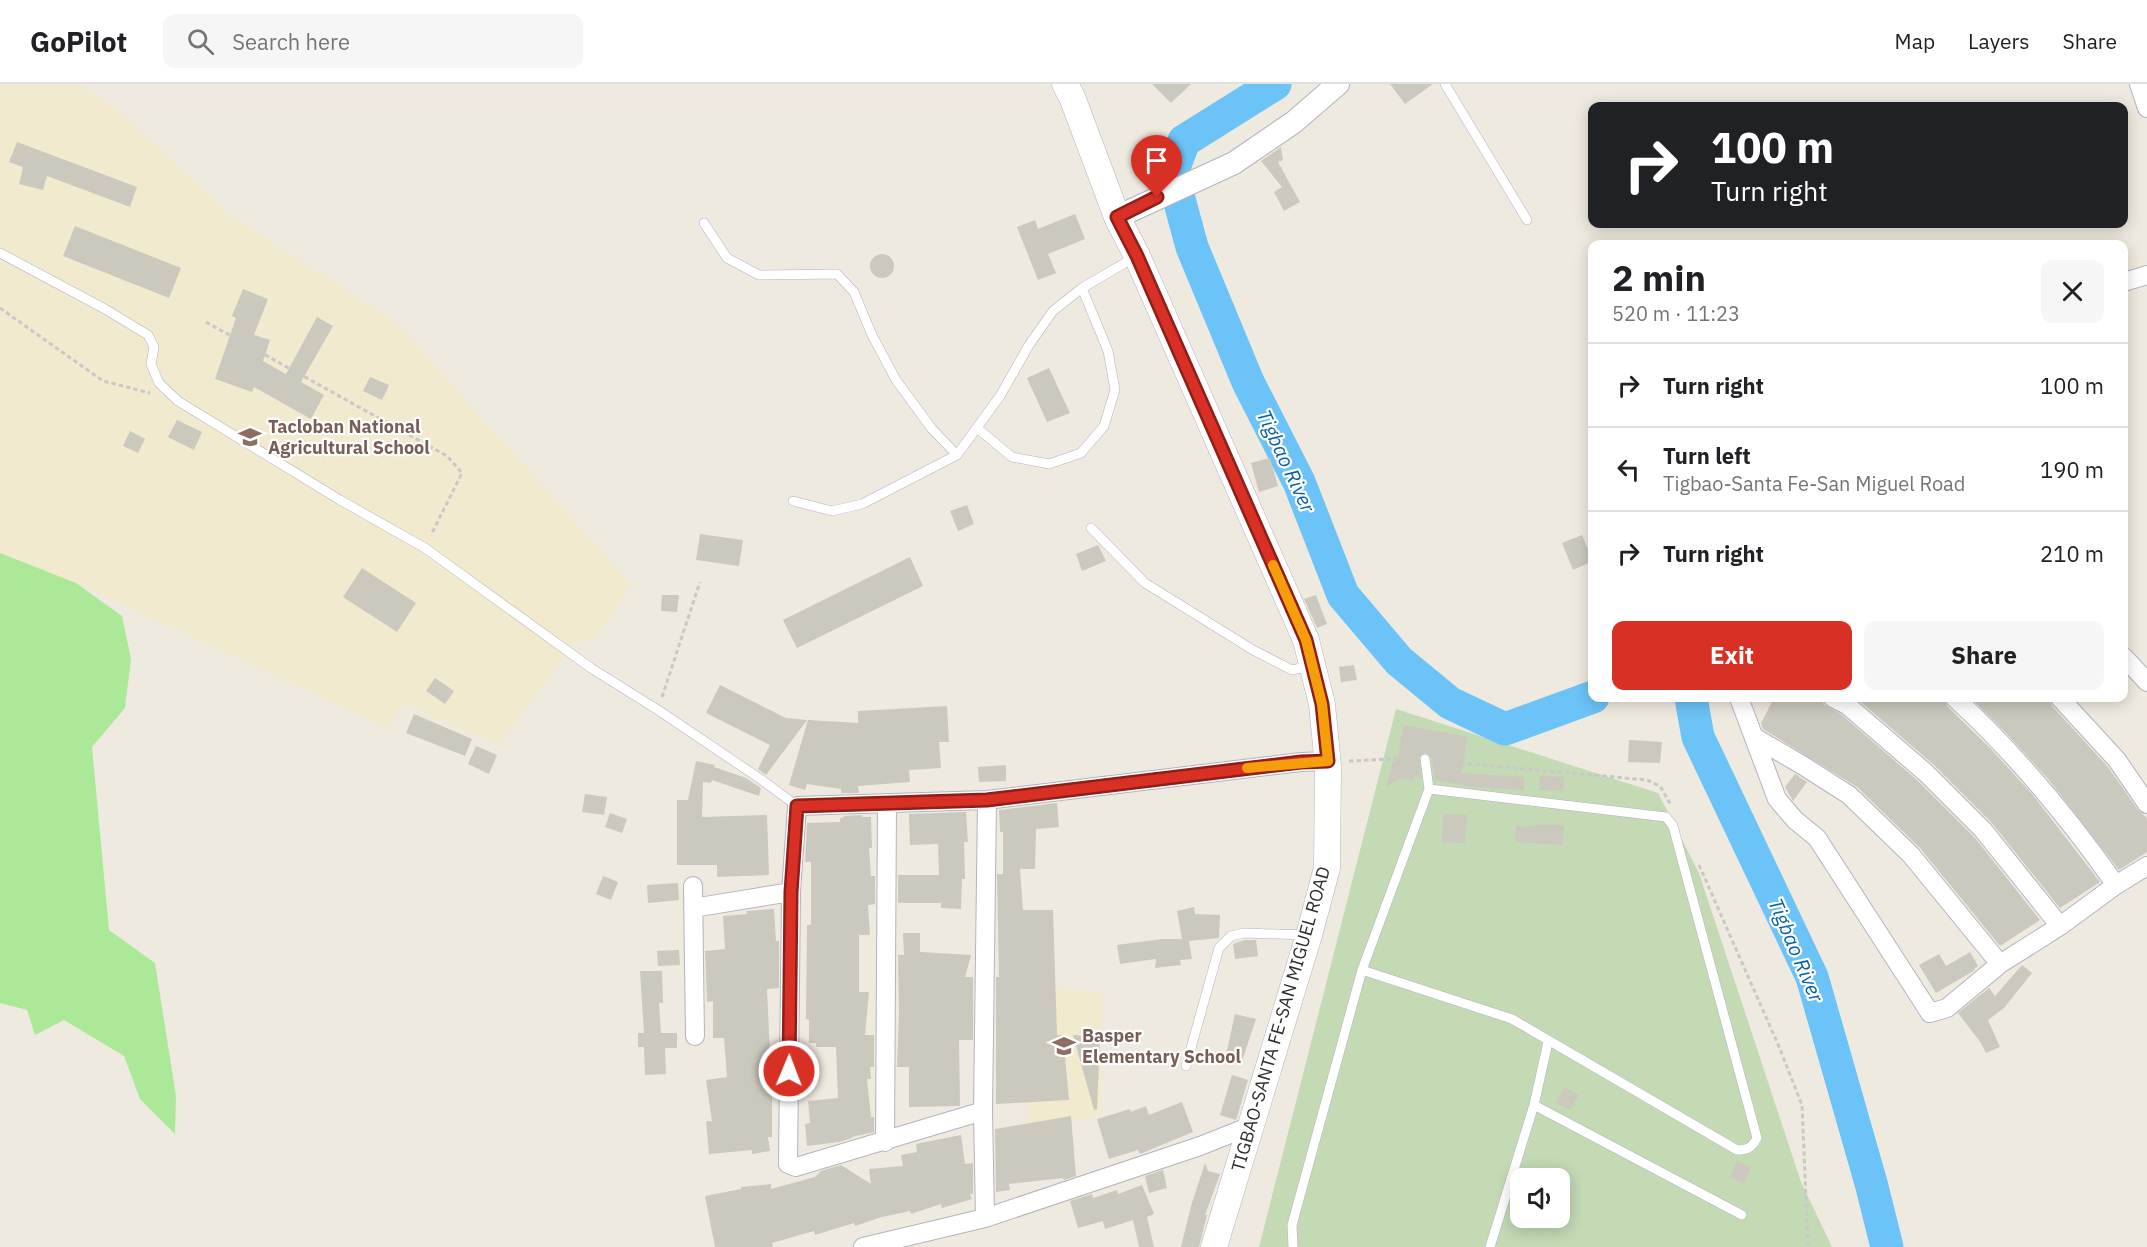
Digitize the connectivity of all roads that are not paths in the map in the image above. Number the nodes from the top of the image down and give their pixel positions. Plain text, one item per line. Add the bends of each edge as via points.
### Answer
1 (1065, 84) edge
2 (1338, 84) edge
3 (1445, 84) edge
4 (2139, 84) edge
5 (2147, 108) edge
6 (1128, 212) junction
7 (1527, 220) dead end
8 (704, 223) dead end
9 (0, 253) edge
10 (1137, 256) junction
11 (2147, 275) edge
12 (2128, 281) edge
13 (1082, 288) junction
14 (977, 428) junction
15 (957, 455) junction
16 (793, 501) dead end
17 (1091, 528) dead end
18 (2128, 661) edge
19 (1312, 665) junction
20 (2147, 682) edge
21 (1741, 702) edge
22 (1841, 702) edge
23 (1959, 702) edge
24 (2064, 702) edge
25 (1754, 737) junction
26 (1425, 759) road end
27 (1328, 761) junction
28 (1429, 789) junction
29 (987, 800) junction
30 (887, 803) junction
31 (2147, 804) edge
32 (797, 806) junction
33 (2147, 866) edge
34 (2116, 885) junction
35 (693, 886) dead end
36 (791, 892) junction
37 (693, 908) junction
38 (2060, 926) junction
39 (1309, 935) junction
40 (2000, 964) junction
41 (1362, 970) junction
42 (694, 1036) dead end
43 (1548, 1042) junction
44 (1186, 1066) dead end
45 (1533, 1105) junction
46 (983, 1111) junction
47 (1253, 1125) junction
48 (885, 1142) junction
49 (1742, 1215) dead end
50 (985, 1218) junction
51 (863, 1247) edge
52 (1214, 1247) edge
53 (1293, 1247) edge
54 (1490, 1247) edge

1 - 6 main road, TIGBAO-SANTA FE-SAN MIGUEL ROAD
2 - 6 street via 1294,122 1234,163
3 - 7 lane
4 - 5 street
6 - 10 main road, TIGBAO-SANTA FE-SAN MIGUEL ROAD
8 - 15 lane via 727,258 759,275 837,274 854,292 896,380
9 - 32 lane via 148,335 154,347 151,364 159,383 178,401 425,548 591,668
10 - 13 lane
10 - 19 main road, TIGBAO-SANTA FE-SAN MIGUEL ROAD via 1306,640
11 - 12 street
13 - 14 lane via 1053,311
13 - 14 lane via 1108,351 1115,390 1104,426 1081,453 1049,464 1012,457
14 - 15 lane
15 - 16 lane via 862,504 832,511
17 - 19 lane via 1145,583 1253,650 1292,670
18 - 20 street
19 - 27 main road, TIGBAO-SANTA FE-SAN MIGUEL ROAD via 1322,704
21 - 25 street
22 - 38 street via 1926,773 1983,830
23 - 34 street via 2026,768
24 - 31 street via 2116,760
25 - 40 street via 1849,795 1911,855
25 - 40 street via 1777,799 1817,838 1930,1013 1947,1008
26 - 28 lane
27 - 29 street
27 - 39 main road, TIGBAO-SANTA FE-SAN MIGUEL ROAD via 1327,868
28 - 41 lane
28 - 43 lane via 1666,817 1673,826 1757,1138 1752,1147 1737,1150
29 - 30 street
29 - 46 street
30 - 32 street
30 - 48 street
32 - 36 street
33 - 34 street
34 - 38 street
35 - 37 street
36 - 37 street
36 - 48 street via 788,1164 796,1167
37 - 42 street
38 - 40 street
39 - 44 lane via 1244,933 1231,936 1219,948
39 - 47 main road, TIGBAO-SANTA FE-SAN MIGUEL ROAD
41 - 43 lane via 1512,1019
41 - 53 lane via 1292,1225
43 - 45 lane
45 - 49 lane
45 - 54 lane
46 - 48 street
46 - 50 street
47 - 50 street
47 - 52 main road, TIGBAO-SANTA FE-SAN MIGUEL ROAD
50 - 51 street

